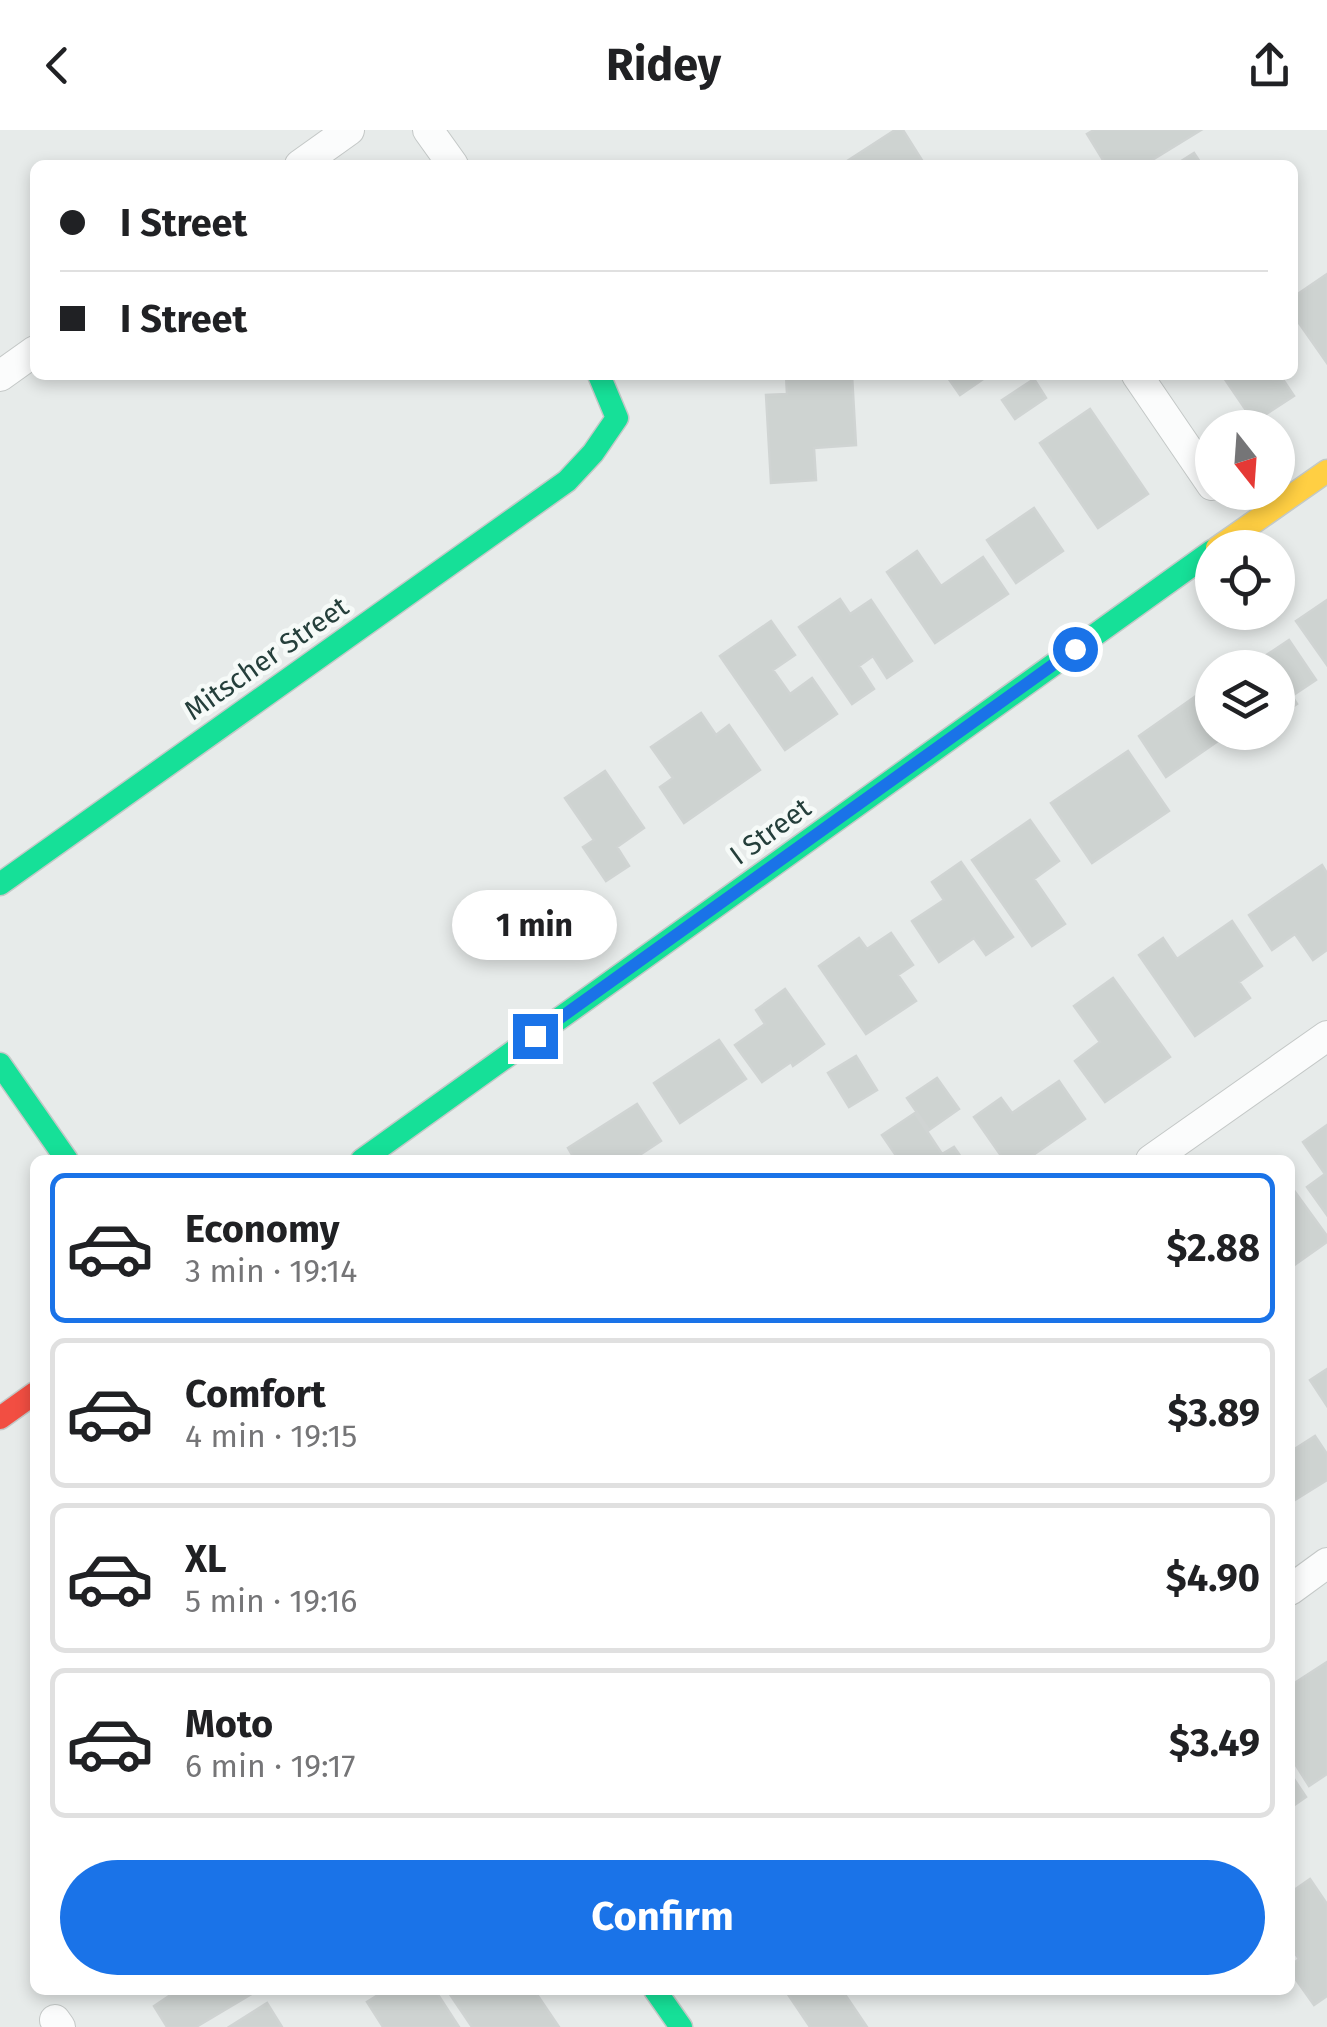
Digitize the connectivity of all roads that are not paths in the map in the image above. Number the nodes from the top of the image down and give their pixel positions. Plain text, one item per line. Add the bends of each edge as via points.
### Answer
1 (349, 130) edge
2 (428, 130) edge
3 (307, 160) edge
4 (449, 160) edge
5 (30, 355) edge
6 (0, 376) edge
7 (602, 380) edge
8 (1140, 380) edge
9 (1195, 460) edge
10 (1327, 471) edge
11 (1230, 510) edge
12 (1243, 529) joint
13 (1195, 563) edge
14 (0, 884) edge
15 (1327, 1036) edge
16 (0, 1064) edge
17 (64, 1155) edge
18 (369, 1155) edge
19 (1159, 1155) edge
20 (30, 1397) edge
21 (0, 1418) edge
22 (1327, 1564) edge
23 (1295, 1586) edge
24 (659, 1995) edge
25 (674, 2025) edge

1 - 3 street
2 - 4 street
5 - 6 street
7 - 14 street, Mitscher Street via 617,418 567,481
8 - 9 street
10 - 12 street, I Street
11 - 12 street
13 - 18 street, I Street
15 - 19 street
16 - 17 street
20 - 21 street
22 - 23 street
24 - 25 street

